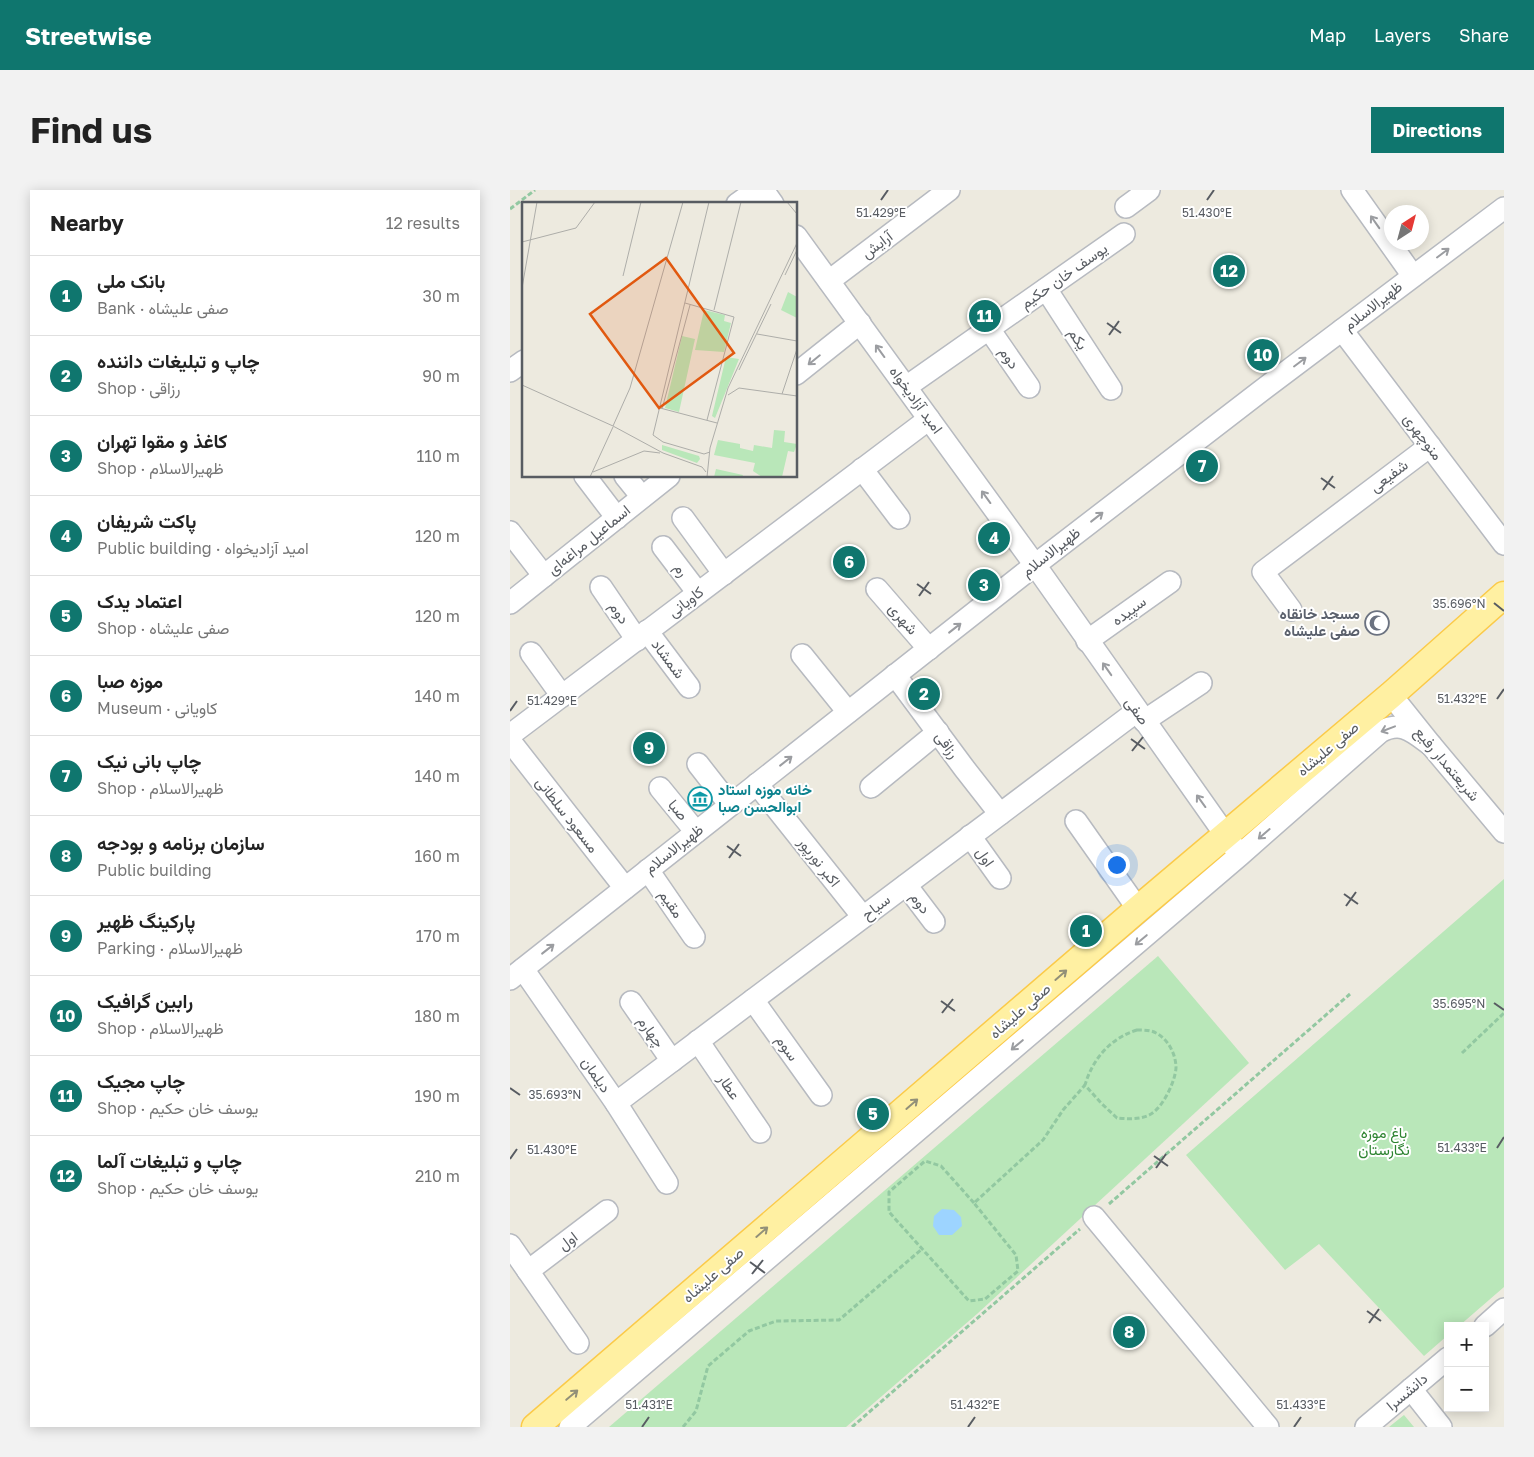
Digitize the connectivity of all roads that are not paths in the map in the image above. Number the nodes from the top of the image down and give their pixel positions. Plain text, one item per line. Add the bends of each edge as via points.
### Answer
1 (757, 190) edge
2 (763, 190) edge
3 (949, 190) edge
4 (1149, 190) edge
5 (1352, 190) edge
6 (740, 202) edge
7 (772, 202) edge
8 (1126, 207) dead end
9 (1504, 208) edge
10 (1124, 234) dead end
11 (798, 239) edge
12 (1413, 276) junction
13 (829, 281) junction
14 (1046, 289) junction
15 (860, 324) junction
16 (989, 329) junction
17 (1342, 330) junction
18 (522, 362) edge
19 (510, 371) edge
20 (798, 372) edge
21 (906, 387) junction
22 (1029, 387) dead end
23 (1111, 389) dead end
24 (929, 419) junction
25 (1430, 446) junction
26 (862, 469) junction
27 (587, 478) edge
28 (627, 478) edge
29 (663, 478) edge
30 (642, 497) junction
31 (617, 518) junction
32 (683, 518) dead end
33 (899, 518) dead end
34 (510, 532) edge
35 (1504, 544) edge
36 (663, 547) dead end
37 (1035, 565) junction
38 (724, 574) junction
39 (544, 576) junction
40 (1170, 582) dead end
41 (601, 587) dead end
42 (877, 589) dead end
43 (698, 593) junction
44 (1504, 595) edge
45 (510, 603) edge
46 (1291, 610) dead end
47 (642, 636) junction
48 (1087, 641) junction
49 (929, 649) junction
50 (531, 654) dead end
51 (802, 655) dead end
52 (895, 675) junction
53 (1201, 683) dead end
54 (689, 687) dead end
55 (1391, 695) junction
56 (562, 696) junction
57 (848, 712) junction
58 (1140, 716) junction
59 (938, 732) junction
60 (510, 735) edge
61 (510, 741) edge
62 (1430, 744) junction
63 (698, 764) dead end
64 (757, 784) junction
65 (660, 788) dead end
66 (871, 788) dead end
67 (730, 805) junction
68 (1000, 814) junction
69 (1076, 821) dead end
70 (696, 832) junction
71 (1504, 832) edge
72 (970, 836) junction
73 (1233, 845) junction
74 (648, 870) junction
75 (1000, 878) dead end
76 (906, 885) junction
77 (625, 888) junction
78 (1138, 909) junction
79 (863, 917) junction
80 (934, 922) dead end
81 (694, 937) dead end
82 (516, 974) edge
83 (753, 1000) junction
84 (631, 1002) dead end
85 (698, 1041) junction
86 (672, 1061) junction
87 (821, 1095) dead end
88 (616, 1103) junction
89 (760, 1132) dead end
90 (667, 1183) dead end
91 (607, 1211) dead end
92 (1094, 1217) dead end
93 (510, 1245) edge
94 (528, 1271) junction
95 (1504, 1309) edge
96 (1489, 1322) edge
97 (578, 1343) dead end
98 (1444, 1361) edge
99 (1411, 1389) junction
100 (535, 1427) edge
101 (570, 1427) edge
102 (1268, 1427) edge
103 (1366, 1427) edge
104 (1441, 1427) edge

1 - 6 street
2 - 7 street
3 - 13 street, آرایش
4 - 8 street
12 -> 5 street
12 -> 9 street, ظهیرالاسلام
10 - 14 street, یوسف خان حکیم
11 - 13 street, امید آزادیخواه
12 - 17 street, ظهیرالاسلام
13 - 15 street, امید آزادیخواه
14 - 16 street, یوسف خان حکیم
14 - 23 street, یکم
15 -> 20 street
21 -> 15 street, امید آزادیخواه
16 - 21 street, یوسف خان حکیم
16 - 22 street, دوم
17 - 25 street, منوچهری
37 -> 17 street, ظهیرالاسلام
18 - 19 street
21 - 24 street, امید آزادیخواه
24 - 26 street, کاویانی
37 -> 24 street, امید آزادیخواه
25 - 35 street, منوچهری
25 - 46 street, شفیعی via 1263,572
26 - 33 street
26 - 38 street, کاویانی
27 - 31 street
28 - 30 street
29 - 30 street, اسماعیل مراغه‌ای
30 - 31 street, اسماعیل مراغه‌ای
31 - 39 street, اسماعیل مراغه‌ای
32 - 38 street
34 - 39 street
36 - 43 street, رم
37 - 48 street, صفی
49 -> 37 street, ظهیرالاسلام
38 - 43 street, کاویانی
39 - 45 street, اسماعیل مراغه‌ای
40 - 48 street, سپیده
41 - 47 street, دوم
42 - 49 street, شهری
43 - 47 street, کاویانی
44 - 55 main road, صفی علیشاه
47 - 54 street, شمشاد
47 - 56 street, کاویانی
58 -> 48 street, صفی
49 - 52 street, ظهیرالاسلام
50 - 56 street
51 - 57 street
52 - 57 street, ظهیرالاسلام
52 - 59 street, رزاقی
53 - 58 street, سیاح
55 - 62 street, شریعتمدار رفیع
55 - 73 main road, صفی علیشاه
56 - 60 street, کاویانی
64 -> 57 street, ظهیرالاسلام
58 - 68 street, سیاح
73 -> 58 street, صفی
59 - 66 street
59 - 68 street, رزاقی
61 - 77 street, مسعود سلطانی
62 - 71 street, شریعتمدار رفیع
62 -> 73 street, صفی علیشاه via 1403,727 1392,726 1380,732
63 - 67 street
64 - 67 street, ظهیرالاسلام
64 - 79 street, اکبر نورپور
65 - 70 street, صبا
67 - 70 street, ظهیرالاسلام
68 - 72 street, سیاح
69 - 78 street
70 - 74 street, ظهیرالاسلام
72 - 75 street, اول
72 - 76 street, سیاح
73 - 78 main road, صفی علیشاه
73 -> 101 street, صفی علیشاه
74 - 77 street, ظهیرالاسلام
74 - 81 street, مقیم
76 - 79 street, سیاح
76 - 80 street, دوم
82 -> 77 street, ظهیرالاسلام
100 -> 78 main road, صفی علیشاه
79 - 83 street, سیاح
82 - 88 street, دیلمان
83 - 85 street, سیاح
83 - 87 street, سوم
84 - 86 street, چهارم
85 - 86 street, سیاح
85 - 89 street, عطار
86 - 88 street, سیاح
88 - 90 street, دیلمان
91 - 94 street, اول
92 - 102 street
93 - 94 street
94 - 97 street
95 - 96 street
98 - 99 street, دانشسرا
99 - 103 street, دانشسرا
99 - 104 street

